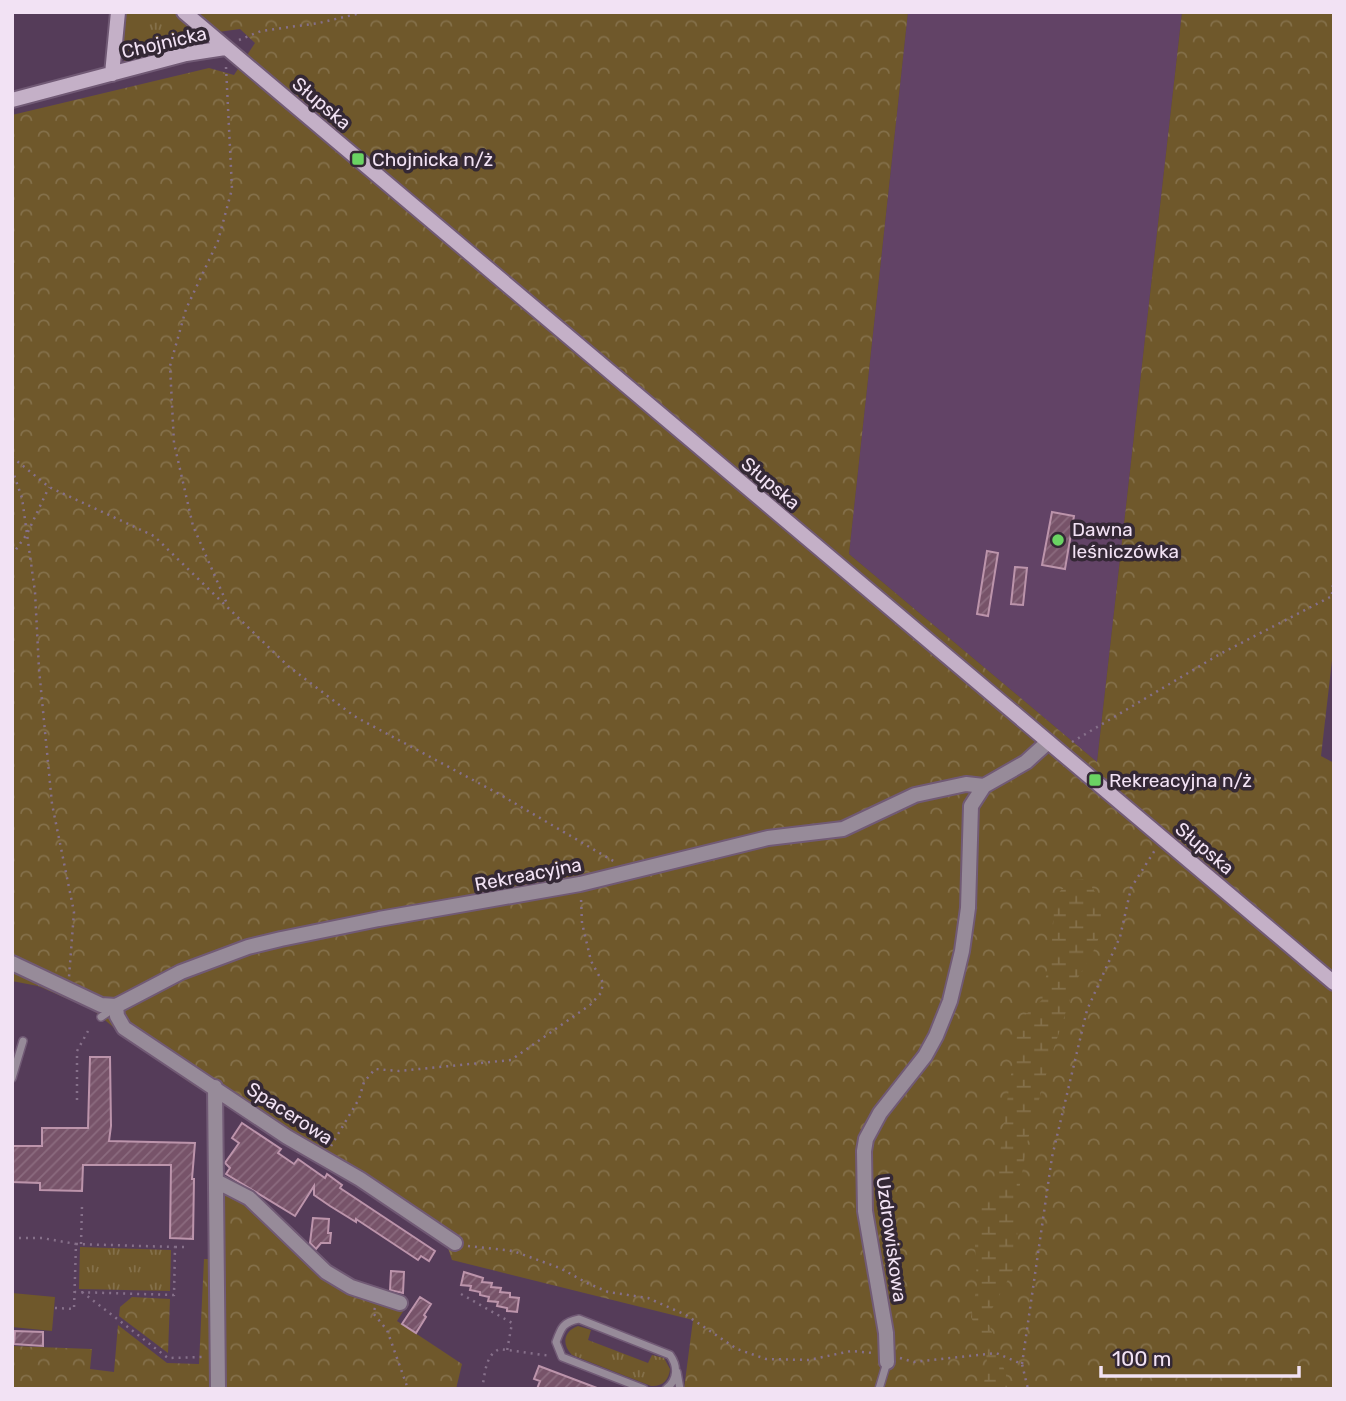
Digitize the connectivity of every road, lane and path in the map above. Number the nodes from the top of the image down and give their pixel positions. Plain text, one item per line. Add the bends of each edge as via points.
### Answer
1 (118, 12) edge
2 (184, 12) edge
3 (365, 12) edge
4 (225, 48) junction
5 (112, 74) junction
6 (12, 100) edge
7 (12, 457) edge
8 (12, 469) edge
9 (49, 487) junction
10 (27, 534) junction
11 (12, 555) edge
12 (1334, 573) edge
13 (1333, 596) edge
14 (228, 607) junction
15 (1048, 742) junction
16 (1066, 746) dead end
17 (984, 786) junction
18 (1163, 838) junction
19 (629, 871) junction
20 (580, 884) junction
21 (12, 963) edge
22 (1334, 983) edge
23 (68, 991) junction
24 (116, 1006) junction
25 (101, 1017) dead end
26 (88, 1031) dead end
27 (23, 1041) dead end
28 (12, 1078) edge
29 (215, 1087) junction
30 (76, 1100) dead end
31 (324, 1158) junction
32 (216, 1181) junction
33 (82, 1206) dead end
34 (12, 1238) edge
35 (455, 1243) joint
36 (78, 1244) junction
37 (175, 1247) junction
38 (188, 1247) dead end
39 (75, 1292) junction
40 (82, 1292) junction
41 (378, 1294) junction
42 (461, 1294) dead end
43 (400, 1303) dead end
44 (55, 1308) dead end
45 (507, 1350) junction
46 (200, 1357) dead end
47 (562, 1357) junction
48 (888, 1358) junction
49 (1022, 1364) junction
50 (677, 1370) junction
51 (218, 1389) edge
52 (408, 1389) edge
53 (482, 1389) edge
54 (644, 1389) edge
55 (666, 1389) edge
56 (680, 1389) edge
57 (879, 1389) edge
58 (1028, 1389) edge

1 - 5 street
2 - 4 street, Słupska
3 - 4 path, Chojnicka via 261,31
4 - 5 street, Chojnicka
4 - 14 path via 232,189 218,241 186,309 170,366 174,443 193,526
4 - 15 street, Słupska
5 - 6 street, Chojnicka
7 - 9 path
8 - 10 path
9 - 10 path
9 - 14 path via 155,536
10 - 11 path
10 - 23 path via 52,804 74,912
12 - 13 path
13 - 16 path via 1220,654
14 - 19 path via 288,666 354,716
15 - 17 street, Rekreacyjna via 1026,762
15 - 18 street, Słupska
17 - 19 street, Rekreacyjna via 966,784 915,795 843,829 768,838
17 - 48 street, Uzdrowiskowa via 971,806 968,908 950,1001 925,1056 880,1113 866,1139 865,1211
18 - 22 street, Słupska
18 - 49 path via 1131,888 1120,937 1087,1010 1052,1157
19 - 20 street, Rekreacyjna
20 - 24 street, Rekreacyjna via 248,947 181,972
20 - 31 path via 582,923 591,961 603,983 601,993 511,1060 400,1071 375,1069
21 - 23 street
23 - 24 street via 101,1006
24 - 25 lane
24 - 29 street, Spacerowa via 124,1028
26 - 30 path via 77,1051
27 - 28 lane
29 - 31 street, Spacerowa
29 - 32 street
31 - 35 street, Spacerowa
32 - 41 street via 249,1198 333,1277
32 - 51 street
33 - 36 path
34 - 36 path
35 - 48 path via 513,1251 608,1292 648,1298 686,1315 737,1349 766,1359 809,1360 851,1351
36 - 37 path
36 - 39 path
37 - 38 path
37 - 40 path via 174,1295
39 - 40 path
39 - 44 path via 74,1308
40 - 46 path via 168,1358
41 - 43 street
41 - 52 path via 373,1313 387,1330
42 - 45 path via 512,1323
45 - 47 path
45 - 53 path via 490,1356
47 - 50 lane via 556,1342 561,1326 579,1319 670,1355
47 - 54 lane
48 - 49 path via 914,1362 996,1353
48 - 57 lane, Uzdrowiskowa
49 - 58 path
50 - 55 lane
50 - 56 lane

